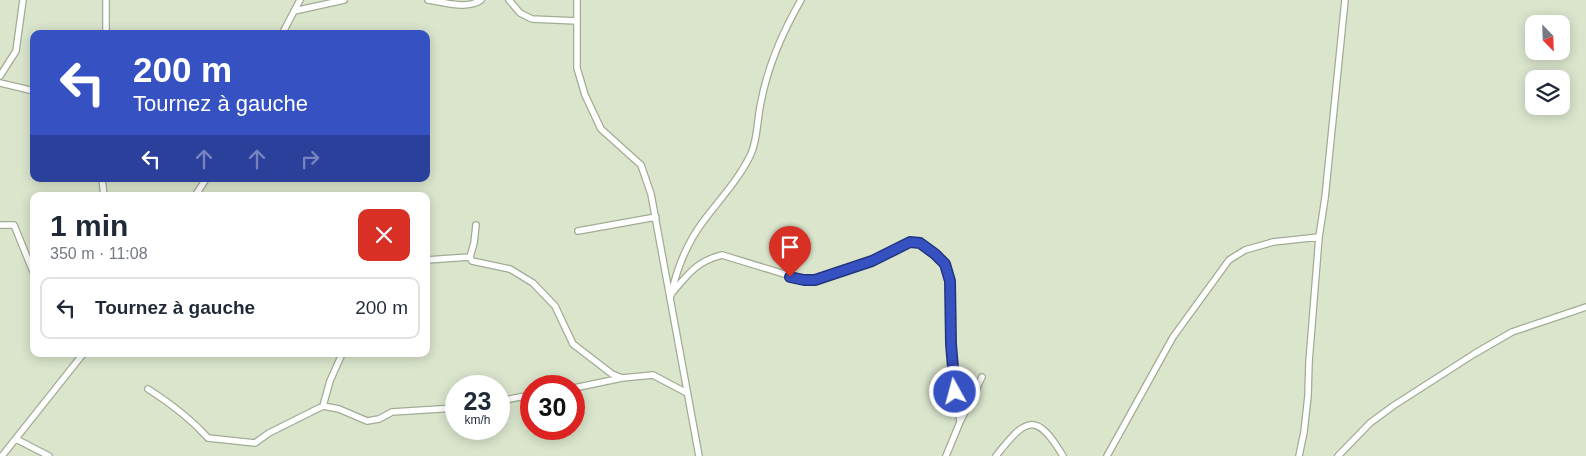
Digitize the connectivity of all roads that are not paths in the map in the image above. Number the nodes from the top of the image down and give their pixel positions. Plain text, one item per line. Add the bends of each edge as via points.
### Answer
1 (23, 0) edge
2 (106, 0) edge
3 (300, 0) edge
4 (344, 0) edge
5 (428, 0) edge
6 (480, 0) edge
7 (509, 0) edge
8 (576, 0) edge
9 (800, 0) edge
10 (1345, 0) edge
11 (294, 11) junction
12 (577, 21) junction
13 (106, 30) edge
14 (284, 30) edge
15 (0, 76) edge
16 (0, 83) edge
17 (30, 90) edge
18 (656, 217) junction
19 (476, 225) dead end
20 (0, 226) edge
21 (578, 231) dead end
22 (1319, 237) junction
23 (470, 257) junction
24 (430, 260) edge
25 (30, 264) edge
26 (671, 296) junction
27 (1586, 307) edge
28 (81, 357) edge
29 (341, 357) edge
30 (982, 377) dead end
31 (622, 378) junction
32 (585, 386) edge
33 (148, 389) dead end
34 (687, 393) junction
35 (323, 406) junction
36 (445, 409) edge
37 (960, 422) junction
38 (16, 439) junction
39 (2, 456) edge
40 (49, 456) edge
41 (699, 456) edge
42 (946, 456) edge
43 (996, 456) edge
44 (1063, 456) edge
45 (1107, 456) edge
46 (1299, 456) edge
47 (1338, 456) edge

1 - 15 street via 16,51
2 - 13 street
3 - 11 street
4 - 11 street
5 - 6 street via 459,5 474,4
7 - 12 street via 520,13 532,18
8 - 12 street
9 - 26 street via 770,65 752,152 743,171 689,243 677,268
10 - 22 street
11 - 14 street
12 - 18 street via 577,68 585,95 601,129 643,168
16 - 17 street
18 - 21 street
18 - 26 street
19 - 23 street
20 - 25 street via 14,225
22 - 45 street via 1273,242 1245,250 1229,260 1173,337
22 - 46 street via 1308,396
23 - 24 street
23 - 31 street via 477,263 510,269 533,283 555,306 573,344 604,369
26 - 34 street
26 - 37 street via 697,265 722,254 804,280 815,280 872,261 910,242 920,243 945,264 950,281 951,358
27 - 47 street via 1512,332 1474,354 1370,423
28 - 38 street
29 - 35 street
30 - 37 street
31 - 32 street
31 - 34 street via 653,375
33 - 35 street via 194,423 208,438 255,444 269,433
34 - 41 street
35 - 36 street via 367,420 379,419 392,412
37 - 42 street
38 - 39 street
38 - 40 street
43 - 44 street via 1013,434 1030,424 1053,439

